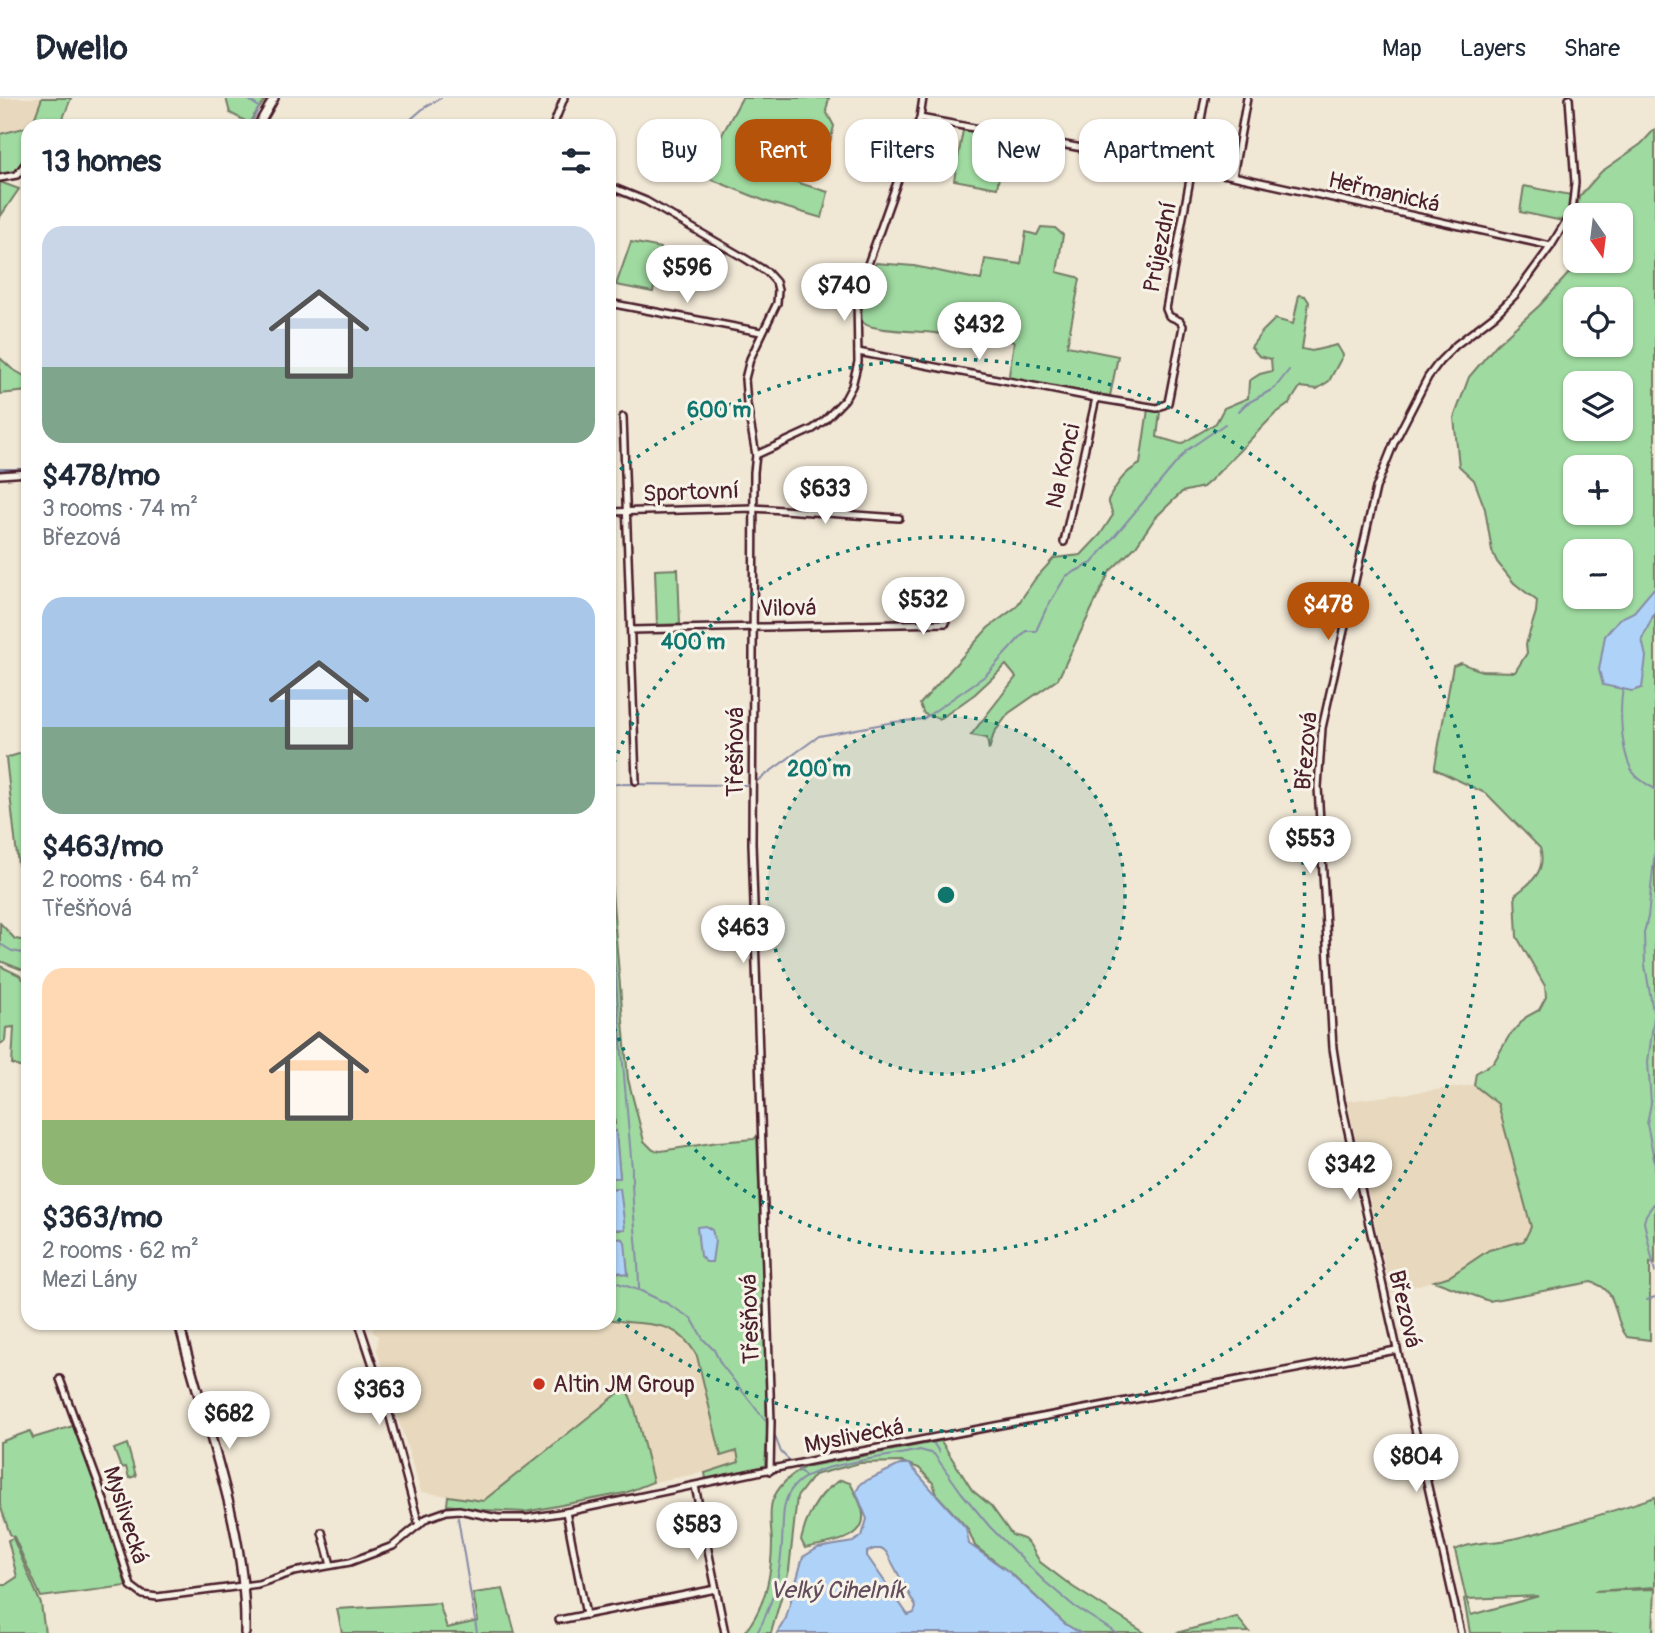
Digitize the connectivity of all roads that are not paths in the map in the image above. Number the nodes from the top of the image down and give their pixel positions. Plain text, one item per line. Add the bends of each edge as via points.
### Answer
1 (274, 98) edge
2 (564, 98) edge
3 (923, 98) edge
4 (1205, 98) edge
5 (1247, 98) edge
6 (1569, 98) edge
7 (920, 118) junction
8 (262, 119) edge
9 (555, 119) edge
10 (1201, 119) edge
11 (1239, 143) edge
12 (1079, 148) edge
13 (21, 170) edge
14 (1239, 177) edge
15 (0, 178) edge
16 (1190, 182) edge
17 (616, 189) edge
18 (1551, 246) junction
19 (616, 304) edge
20 (761, 332) junction
21 (858, 352) junction
22 (1096, 398) junction
23 (623, 417) dead end
24 (756, 454) junction
25 (21, 474) edge
26 (0, 475) edge
27 (753, 508) junction
28 (616, 512) edge
29 (627, 512) junction
30 (899, 518) dead end
31 (1064, 542) dead end
32 (946, 623) dead end
33 (752, 626) junction
34 (631, 630) junction
35 (636, 781) dead end
36 (180, 1330) edge
37 (361, 1330) edge
38 (1396, 1350) junction
39 (60, 1379) dead end
40 (770, 1471) junction
41 (695, 1486) junction
42 (566, 1512) junction
43 (419, 1525) junction
44 (322, 1532) dead end
45 (331, 1565) junction
46 (244, 1586) junction
47 (716, 1589) junction
48 (586, 1615) junction
49 (559, 1620) dead end
50 (245, 1633) edge
51 (725, 1633) edge
52 (1461, 1633) edge

1 - 8 street
2 - 9 street
3 - 7 street
4 - 10 street, Průjezdní
5 - 11 street
6 - 18 street, Březová via 1575,183 1572,211
7 - 12 street, Heřmanická
7 - 21 street via 857,295
13 - 15 street via 17,175
14 - 18 street, Heřmanická
16 - 22 street, Průjezdní via 1166,309 1183,326 1168,403 1157,408
17 - 20 street, Třešňová via 646,201 767,272 776,282 778,296 772,317
18 - 38 street, Březová via 1515,295 1440,361 1394,443 1376,488 1322,727 1318,787 1334,1048 1341,1100
19 - 20 street
20 - 24 street, Třešňová via 745,379
21 - 22 street
21 - 24 street via 855,380 836,410 813,429
22 - 31 street, Na Konci
23 - 29 street
24 - 27 street, Třešňová
25 - 26 street
27 - 29 street, Sportovní
27 - 30 street, Sportovní
27 - 33 street, Třešňová
28 - 29 street, Sportovní
29 - 34 street
32 - 33 street, Vilová
33 - 34 street, Vilová
33 - 40 street, Třešňová via 752,843
34 - 35 street
36 - 46 street via 233,1518
37 - 43 street
38 - 40 street, Myslivecká
38 - 52 street, Březová
39 - 46 street, Myslivecká via 131,1586 143,1595 157,1597
40 - 41 street, Myslivecká
41 - 42 street, Myslivecká
41 - 47 street
42 - 43 street, Myslivecká via 498,1518 458,1510 427,1518
42 - 48 street
43 - 45 street, Myslivecká via 393,1546
44 - 45 street
45 - 46 street, Myslivecká
46 - 50 street
47 - 48 street
47 - 51 street
48 - 49 street

